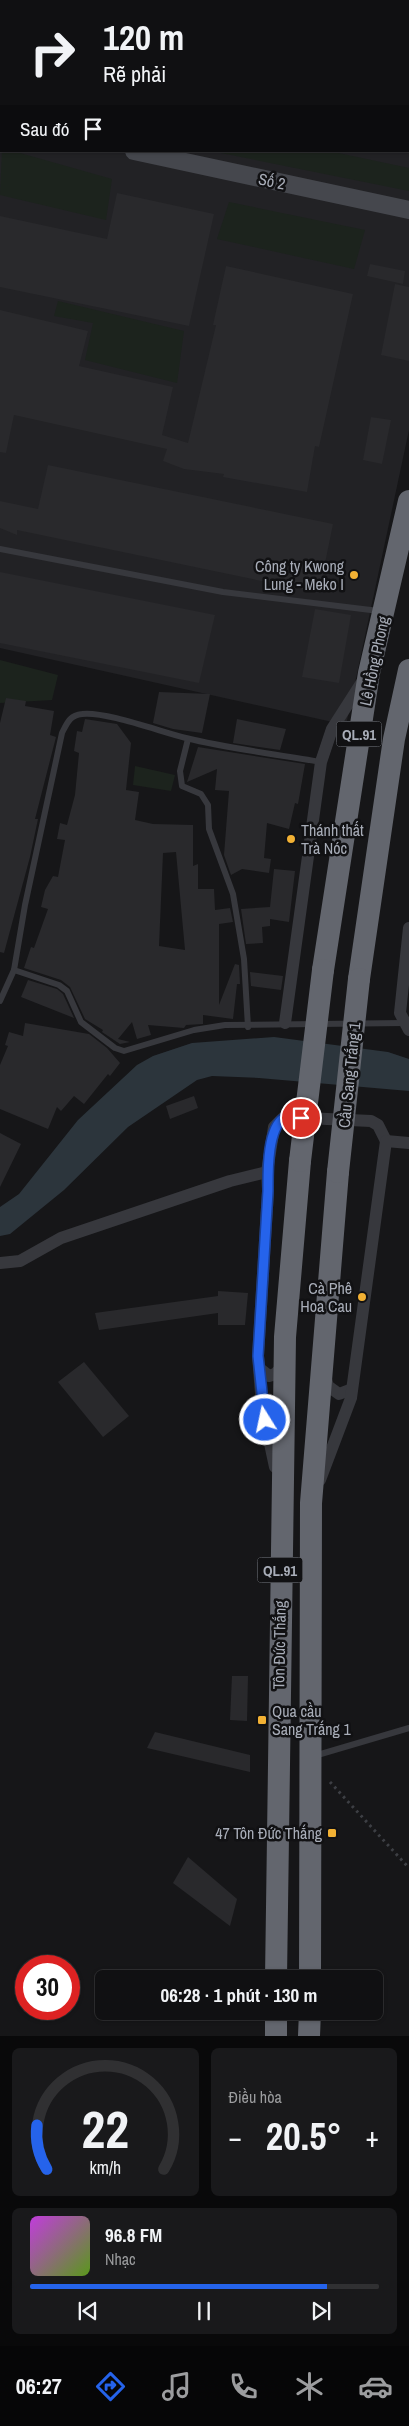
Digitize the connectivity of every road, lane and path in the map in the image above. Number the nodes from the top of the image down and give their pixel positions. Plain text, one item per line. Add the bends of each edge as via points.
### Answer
1 (139, 152) edge
2 (409, 210) edge
3 (409, 501) edge
4 (0, 550) edge
5 (384, 612) junction
6 (369, 672) junction
7 (408, 680) edge
8 (188, 739) junction
9 (321, 762) junction
10 (409, 928) edge
11 (14, 970) junction
12 (0, 1001) edge
13 (285, 1023) junction
14 (248, 1027) junction
15 (406, 1027) edge
16 (386, 1141) junction
17 (409, 1143) edge
18 (300, 1161) joint
19 (267, 1172) junction
20 (338, 1172) joint
21 (0, 1262) edge
22 (284, 1365) junction
23 (322, 1367) junction
24 (259, 1368) junction
25 (352, 1389) junction
26 (281, 1494) junction
27 (311, 1504) junction
28 (409, 1728) edge
29 (310, 1757) junction
30 (409, 1868) edge
31 (276, 1970) edge
32 (310, 1970) edge
33 (276, 2020) edge
34 (310, 2020) edge
35 (276, 2036) edge
36 (310, 2036) edge

1 - 2 street, Số 2
3 - 5 highway, Lê Hồng Phong / QL.91
4 - 5 lane via 223,592
5 - 6 highway, Lê Hồng Phong / QL.91
6 - 9 street via 332,729
6 - 18 highway, Lê Hồng Phong / QL.91, bridge via 323,970
7 - 20 highway, Cầu Sang Trắng 1 / QL.91, bridge via 394,739 360,979
8 - 9 lane
8 - 11 lane via 123,720 84,713 67,722 25,905
8 - 14 lane via 180,771 182,786 201,794 208,805 210,829 233,894 244,959
9 - 13 street
10 - 15 street via 400,1013
11 - 12 lane
11 - 14 lane via 68,991 81,1022 115,1048 124,1051 194,1030 225,1025
13 - 14 lane
13 - 15 lane
16 - 17 street
16 - 19 street via 378,1125 371,1121 284,1118 274,1127
16 - 25 street
18 - 22 highway, Tôn Đức Thắng / QL.91
19 - 21 street via 230,1181 61,1238 20,1261
19 - 24 street
20 - 23 highway, Tôn Đức Thắng / QL.91
22 - 24 street via 269,1376
22 - 26 highway, Tôn Đức Thắng / QL.91
23 - 25 street via 328,1386 340,1394
23 - 27 highway, Tôn Đức Thắng / QL.91
24 - 26 street via 262,1406
25 - 27 street
26 - 31 highway, Tôn Đức Thắng / QL.91
27 - 29 highway, Tôn Đức Thắng / QL.91
28 - 29 lane
29 - 30 path via 337,1792
29 - 32 highway, Tôn Đức Thắng / QL.91
33 - 35 highway
34 - 36 highway

